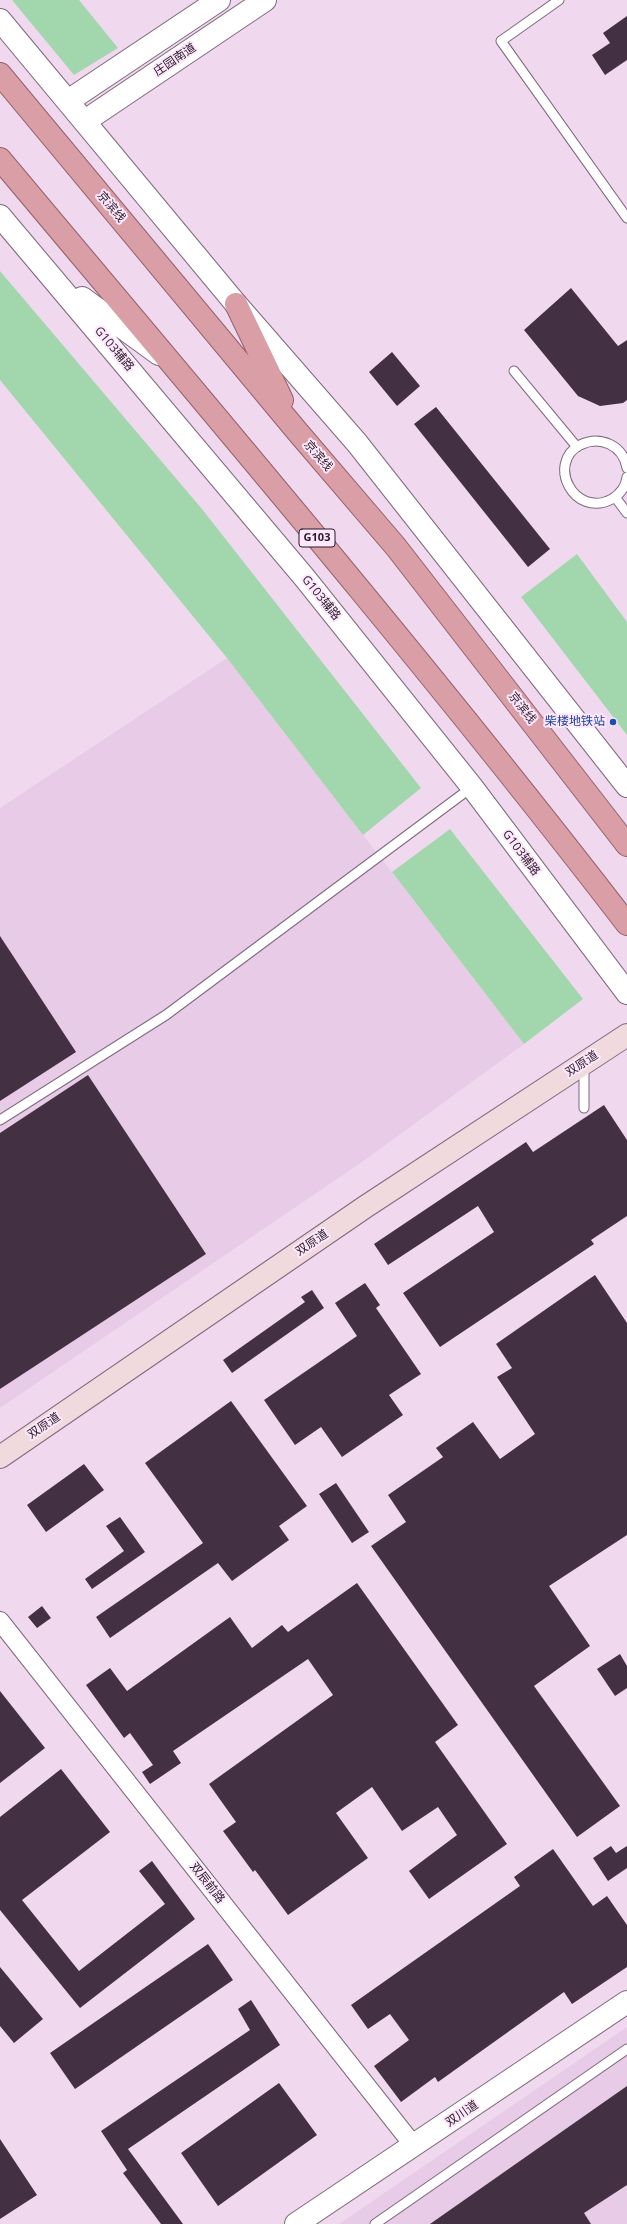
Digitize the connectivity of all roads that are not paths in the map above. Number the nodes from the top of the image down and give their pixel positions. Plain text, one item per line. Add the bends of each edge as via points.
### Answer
1 (219, 0) edge
2 (265, 0) edge
3 (559, 0) edge
4 (0, 20) edge
5 (4, 79) edge
6 (68, 101) junction
7 (85, 121) junction
8 (0, 159) edge
9 (0, 216) edge
10 (627, 218) edge
11 (55, 279) junction
12 (236, 304) junction
13 (169, 361) junction
14 (514, 371) dead end
15 (296, 430) junction
16 (577, 447) junction
17 (627, 468) edge
18 (627, 477) edge
19 (615, 497) junction
20 (627, 513) edge
21 (627, 786) edge
22 (472, 787) junction
23 (627, 846) edge
24 (627, 924) edge
25 (627, 993) edge
26 (627, 1035) edge
27 (584, 1063) junction
28 (584, 1108) dead end
29 (0, 1120) edge
30 (0, 1457) edge
31 (0, 1621) edge
32 (627, 2002) edge
33 (627, 2049) edge
34 (414, 2146) junction
35 (296, 2224) edge
36 (376, 2224) edge

1 - 6 street
2 - 7 street, 庄园南道
3 - 10 lane via 501,40
4 - 6 street
5 - 15 highway, 京滨线
6 - 7 street
7 - 12 street
8 - 13 highway, G103
9 - 11 street, G103辅路
11 - 13 street
11 - 22 street, G103辅路 via 304,577
12 - 15 highway
12 - 21 street via 357,443
13 - 24 highway, G103 via 492,751
14 - 16 lane
15 - 23 highway, 京滨线 via 396,547
16 - 17 lane via 596,441 606,442 621,453
16 - 19 lane via 565,465 568,486 575,495 594,504
18 - 19 lane via 622,490
19 - 20 lane
22 - 25 street, G103辅路
22 - 29 lane via 166,1015
26 - 27 main road, 双原道
27 - 28 lane
27 - 30 main road, 双原道 via 365,1207
31 - 34 street, 双辰前路
32 - 34 street, 双川道
33 - 36 lane
34 - 35 street, 双川道

